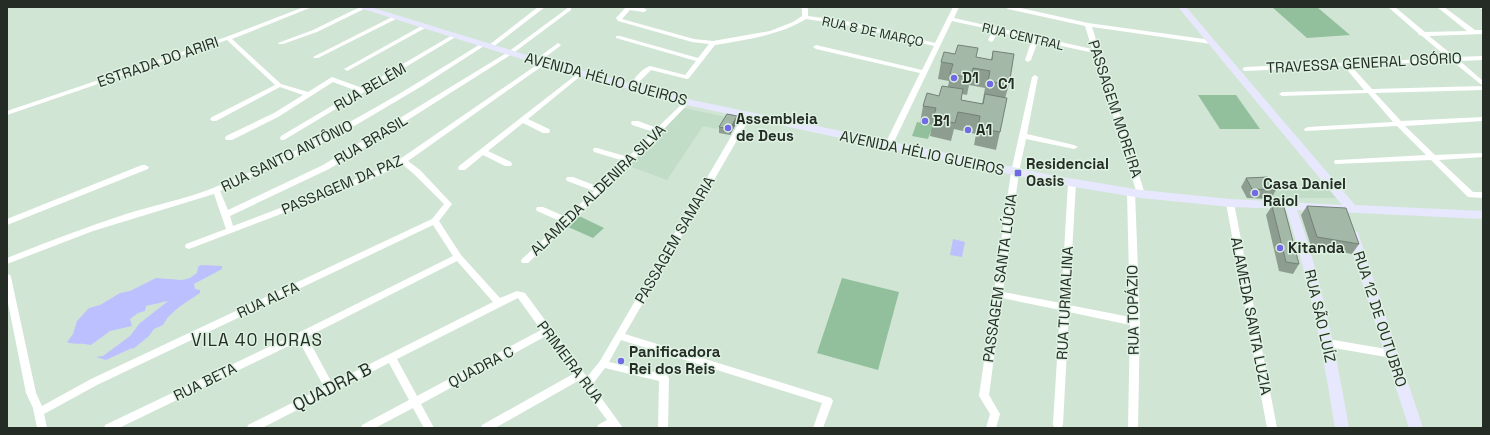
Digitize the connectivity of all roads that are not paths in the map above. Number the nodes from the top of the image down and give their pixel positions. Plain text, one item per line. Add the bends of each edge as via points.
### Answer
1 (309, 7) edge
2 (362, 7) edge
3 (542, 7) edge
4 (803, 7) edge
5 (956, 7) edge
6 (1008, 7) edge
7 (1182, 7) edge
8 (1391, 7) edge
9 (1440, 7) edge
10 (569, 9) dead end
11 (628, 9) edge
12 (644, 10) dead end
13 (805, 17) junction
14 (394, 18) junction
15 (950, 19) junction
16 (1088, 25) junction
17 (425, 26) junction
18 (996, 30) junction
19 (1483, 32) edge
20 (1474, 33) junction
21 (1422, 34) junction
22 (456, 35) junction
23 (618, 37) dead end
24 (228, 38) junction
25 (1035, 39) junction
26 (991, 40) dead end
27 (1211, 42) junction
28 (281, 43) dead end
29 (713, 43) junction
30 (488, 45) junction
31 (558, 45) dead end
32 (937, 45) junction
33 (816, 47) dead end
34 (1097, 52) junction
35 (510, 53) junction
36 (316, 57) dead end
37 (1483, 58) edge
38 (1452, 59) junction
39 (698, 60) junction
40 (1028, 60) dead end
41 (540, 62) junction
42 (1346, 65) junction
43 (1246, 68) dead end
44 (347, 70) dead end
45 (924, 72) junction
46 (581, 73) junction
47 (1035, 77) dead end
48 (1483, 84) edge
49 (279, 85) junction
50 (631, 87) junction
51 (1483, 88) edge
52 (362, 91) junction
53 (1370, 91) junction
54 (308, 94) junction
55 (1282, 94) dead end
56 (687, 102) junction
57 (7, 113) edge
58 (747, 116) junction
59 (214, 119) dead end
60 (1483, 119) edge
61 (524, 120) junction
62 (634, 123) dead end
63 (1399, 124) junction
64 (1308, 129) dead end
65 (546, 131) dead end
66 (659, 131) junction
67 (1023, 136) junction
68 (229, 138) dead end
69 (284, 138) dead end
70 (888, 146) junction
71 (1074, 147) dead end
72 (597, 150) dead end
73 (483, 152) junction
74 (1483, 155) edge
75 (1434, 157) junction
76 (629, 160) junction
77 (403, 162) junction
78 (1338, 162) dead end
79 (508, 164) dead end
80 (145, 167) dead end
81 (462, 168) dead end
82 (1015, 172) junction
83 (570, 179) dead end
84 (1072, 183) junction
85 (216, 190) junction
86 (600, 190) junction
87 (1136, 193) junction
88 (1483, 195) edge
89 (1230, 203) junction
90 (1290, 206) junction
91 (540, 210) dead end
92 (1348, 210) junction
93 (225, 215) junction
94 (1483, 215) edge
95 (568, 221) junction
96 (7, 222) edge
97 (435, 222) junction
98 (230, 230) junction
99 (189, 246) dead end
100 (458, 257) junction
101 (7, 261) edge
102 (525, 261) dead end
103 (7, 277) edge
104 (998, 294) junction
105 (499, 303) junction
106 (1064, 307) junction
107 (1135, 322) junction
108 (546, 332) junction
109 (301, 336) junction
110 (619, 336) junction
111 (1328, 343) junction
112 (1392, 354) junction
113 (391, 358) junction
114 (603, 364) junction
115 (580, 375) junction
116 (587, 384) junction
117 (330, 388) junction
118 (415, 402) junction
119 (39, 412) junction
120 (616, 424) edge
121 (1058, 424) dead end
122 (42, 428) edge
123 (109, 428) edge
124 (252, 428) edge
125 (366, 428) edge
126 (429, 428) edge
127 (486, 428) edge
128 (602, 428) edge
129 (663, 428) edge
130 (818, 428) edge
131 (990, 428) edge
132 (1133, 428) edge
133 (1272, 428) edge
134 (1342, 428) edge
135 (1416, 428) edge

1 - 24 street, ESTRADA DO ARIRI
2 - 14 main road, AVENIDA HÉLIO GUEIROS
2 - 28 street via 315,31
3 - 30 street, RUA SANTO ANTÔNIO
4 - 13 street via 806,9
5 - 15 street
6 - 16 street
7 - 27 main road
8 - 21 street
9 - 20 street
10 - 35 street, RUA BRASIL
11 - 12 street
11 - 29 street, RUA 8 DE MARÇO via 620,20 694,41
13 - 29 street, RUA 8 DE MARÇO via 782,30
13 - 32 street, RUA 8 DE MARÇO via 846,23
14 - 17 main road, AVENIDA HÉLIO GUEIROS
14 - 36 street
15 - 18 street, RUA CENTRAL
15 - 32 street
16 - 27 street
16 - 34 street, PASSAGEM MOREIRA
17 - 22 main road, AVENIDA HÉLIO GUEIROS
17 - 44 street
18 - 25 street, RUA CENTRAL
18 - 26 street
19 - 20 street
20 - 21 street
21 - 38 street
22 - 30 main road, AVENIDA HÉLIO GUEIROS
22 - 52 street, RUA BELÉM
23 - 39 street
24 - 49 street
24 - 57 street, ESTRADA DO ARIRI
25 - 34 street, RUA CENTRAL
25 - 40 street
27 - 92 main road
29 - 39 street
30 - 35 main road, AVENIDA HÉLIO GUEIROS
30 - 85 street, RUA SANTO ANTÔNIO via 325,140
31 - 41 street, PASSAGEM DA PAZ
32 - 45 street
33 - 45 street
34 - 87 street, PASSAGEM MOREIRA
35 - 41 main road, AVENIDA HÉLIO GUEIROS
35 - 93 street, RUA BRASIL via 326,167
37 - 38 street, TRAVESSA GENERAL OSÓRIO
38 - 42 street, TRAVESSA GENERAL OSÓRIO
38 - 48 street
39 - 50 street via 687,77 650,68
41 - 46 main road, AVENIDA HÉLIO GUEIROS
41 - 77 street, PASSAGEM DA PAZ
42 - 43 street, TRAVESSA GENERAL OSÓRIO
42 - 53 street
45 - 70 street
46 - 50 main road, AVENIDA HÉLIO GUEIROS
46 - 61 street
47 - 67 street, PASSAGEM SANTA LÚCIA
49 - 54 street
49 - 59 street
50 - 56 main road, AVENIDA HÉLIO GUEIROS
51 - 53 street
52 - 54 street via 332,79
52 - 69 street, RUA BELÉM
53 - 55 street
53 - 63 street
54 - 68 street via 276,115
56 - 58 main road, AVENIDA HÉLIO GUEIROS
56 - 66 street, ALAMEDA ALDENIRA SILVA
58 - 70 main road, AVENIDA HÉLIO GUEIROS
58 - 110 street, PASSAGEM SAMARIA
60 - 63 street
61 - 65 street
61 - 73 street
62 - 66 street
63 - 64 street
63 - 75 street
66 - 76 street, ALAMEDA ALDENIRA SILVA
67 - 71 street
67 - 82 street, PASSAGEM SANTA LÚCIA
70 - 82 main road, AVENIDA HÉLIO GUEIROS
72 - 76 street
73 - 79 street
73 - 81 street
74 - 75 street
75 - 78 street
75 - 88 street via 1471,195
76 - 86 street, ALAMEDA ALDENIRA SILVA
77 - 97 street via 417,172 448,204
77 - 98 street, PASSAGEM DA PAZ
80 - 96 street
82 - 84 main road, AVENIDA HÉLIO GUEIROS
82 - 104 street, PASSAGEM SANTA LÚCIA
83 - 86 street
84 - 87 main road, AVENIDA HÉLIO GUEIROS
84 - 106 street, RUA TURMALINA
85 - 93 street
85 - 101 street, RUA SANTO ANTÔNIO via 118,220
86 - 95 street, ALAMEDA ALDENIRA SILVA
87 - 89 main road, AVENIDA HÉLIO GUEIROS
87 - 107 street, RUA TOPÁZIO
89 - 90 main road, AVENIDA HÉLIO GUEIROS
89 - 133 street, ALAMEDA SANTA LUZIA
90 - 92 main road, AVENIDA HÉLIO GUEIROS
90 - 111 main road, RUA SÃO LUÍZ via 1303,244
91 - 95 street
92 - 94 main road, AVENIDA HÉLIO GUEIROS
92 - 112 main road, RUA 12 DE OUTUBRO
93 - 98 street
95 - 102 street, ALAMEDA ALDENIRA SILVA
97 - 100 street
97 - 119 street, RUA ALFA via 94,382
98 - 99 street, PASSAGEM DA PAZ
100 - 105 street
100 - 109 street, RUA BETA
103 - 119 street via 32,393
104 - 106 street
104 - 131 street, PASSAGEM SANTA LÚCIA via 984,396 995,414
105 - 108 street, PRIMEIRA RUA via 517,294 522,295
105 - 113 street
106 - 107 street
106 - 121 street, RUA TURMALINA
107 - 132 street, RUA TOPÁZIO
108 - 115 street, PRIMEIRA RUA
108 - 118 street, QUADRA C
109 - 117 street
109 - 123 street, RUA BETA
110 - 114 street, PASSAGEM SAMARIA
110 - 130 street via 828,401
111 - 112 street
111 - 134 main road, RUA SÃO LUÍZ
112 - 135 main road, RUA 12 DE OUTUBRO
113 - 117 street, QUADRA B
113 - 118 street
114 - 116 street, PASSAGEM SAMARIA
114 - 129 street via 664,378
115 - 116 street, PRIMEIRA RUA
115 - 127 street
116 - 120 street, PRIMEIRA RUA
117 - 124 street, QUADRA B
118 - 125 street
118 - 126 street
119 - 122 street
120 - 128 street

